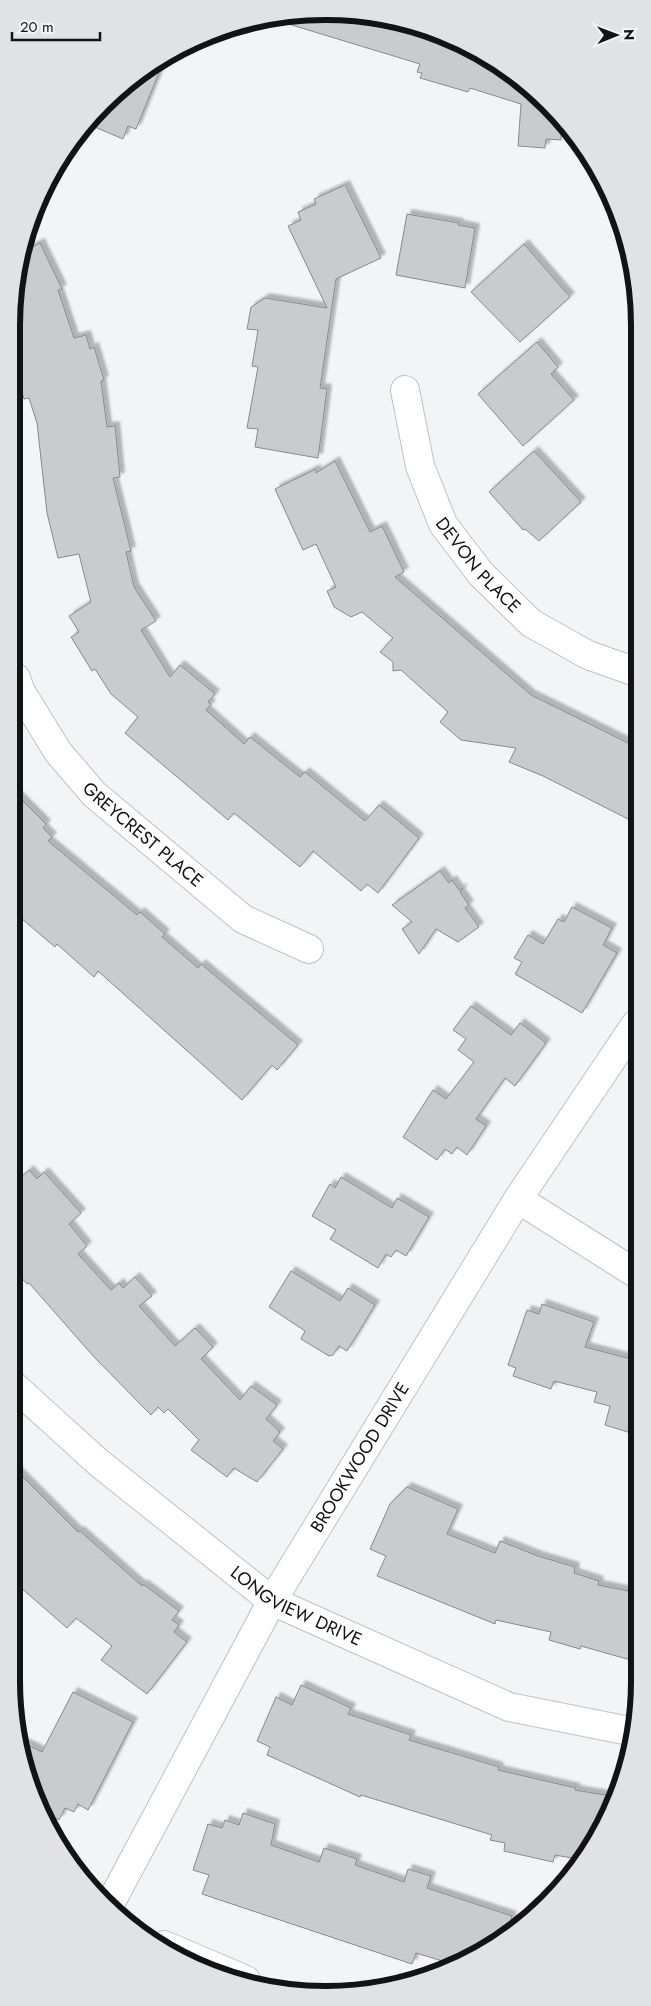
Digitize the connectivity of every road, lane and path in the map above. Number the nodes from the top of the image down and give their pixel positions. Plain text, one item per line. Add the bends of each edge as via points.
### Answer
1 (405, 390) dead end
2 (631, 670) edge
3 (20, 690) edge
4 (309, 949) dead end
5 (631, 1030) edge
6 (518, 1198) junction
7 (631, 1270) edge
8 (20, 1391) edge
9 (272, 1601) junction
10 (626, 1730) edge
11 (112, 1900) edge

1 - 2 street, DEVON PLACE via 420,466 443,524 481,574 531,623 588,655
3 - 4 street, GREYCREST PLACE via 58,752 94,794 243,919
5 - 6 street, BROOKWOOD DRIVE
6 - 7 street
6 - 9 street, BROOKWOOD DRIVE
8 - 9 street, LONGVIEW DRIVE via 99,1463
9 - 10 street, LONGVIEW DRIVE via 509,1707
9 - 11 street, BROOKWOOD DRIVE

